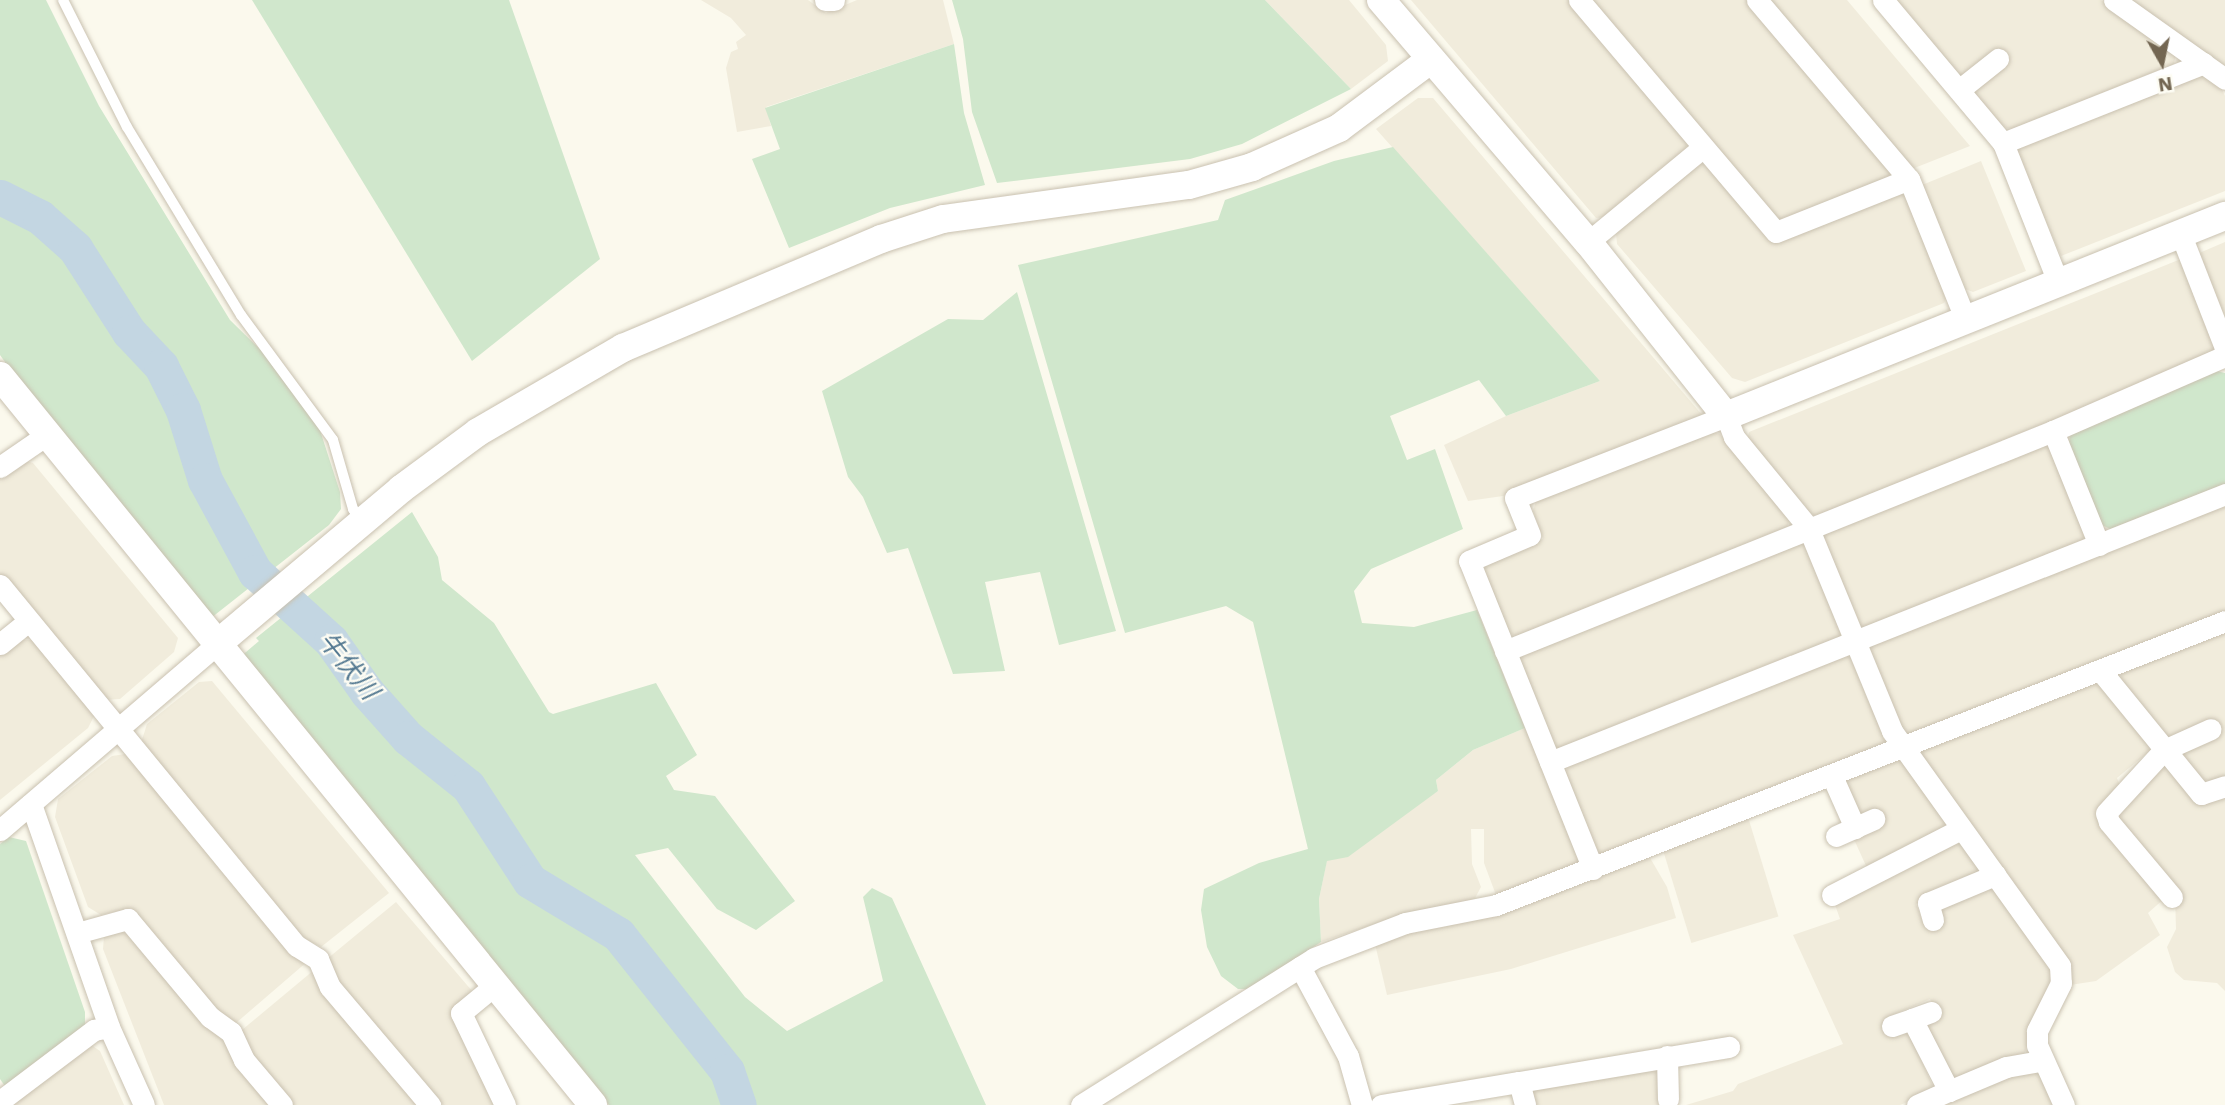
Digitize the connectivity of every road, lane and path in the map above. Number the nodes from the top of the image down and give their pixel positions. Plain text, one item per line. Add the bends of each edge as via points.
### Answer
1 (63, 0) edge
2 (825, 0) edge
3 (834, 0) edge
4 (1381, 0) edge
5 (1579, 0) edge
6 (1757, 0) edge
7 (1883, 0) edge
8 (2114, 0) edge
9 (1998, 59) dead end
10 (1430, 60) junction
11 (2204, 62) junction
12 (2225, 79) edge
13 (1958, 90) junction
14 (2003, 143) junction
15 (1702, 148) junction
16 (1909, 179) junction
17 (2225, 216) edge
18 (2181, 235) junction
19 (1588, 242) junction
20 (2058, 282) junction
21 (1965, 318) junction
22 (2225, 348) edge
23 (2225, 356) edge
24 (0, 376) edge
25 (1726, 416) junction
26 (2053, 431) junction
27 (45, 436) junction
28 (0, 467) edge
29 (2225, 494) edge
30 (359, 524) junction
31 (1808, 527) junction
32 (2099, 545) junction
33 (0, 585) edge
34 (28, 621) junction
35 (2225, 621) edge
36 (220, 642) junction
37 (1857, 643) junction
38 (0, 644) edge
39 (1505, 651) junction
40 (2100, 670) junction
41 (117, 728) junction
42 (2211, 729) dead end
43 (1904, 748) junction
44 (2164, 750) junction
45 (1549, 762) junction
46 (2148, 765) junction
47 (1832, 776) junction
48 (2120, 782) dead end
49 (2225, 786) edge
50 (31, 804) junction
51 (1855, 828) dead end
52 (1961, 829) junction
53 (0, 830) edge
54 (1593, 869) junction
55 (1995, 875) junction
56 (1832, 895) dead end
57 (2172, 897) dead end
58 (1933, 920) dead end
59 (77, 933) junction
60 (1300, 967) junction
61 (495, 985) junction
62 (1912, 1019) dead end
63 (109, 1027) junction
64 (1729, 1047) dead end
65 (1667, 1056) junction
66 (2041, 1061) junction
67 (1520, 1082) junction
68 (1949, 1091) junction
69 (2, 1095) edge
70 (1668, 1099) dead end
71 (144, 1105) edge
72 (282, 1105) edge
73 (430, 1105) edge
74 (505, 1105) edge
75 (593, 1105) edge
76 (1081, 1105) edge
77 (1362, 1105) edge
78 (1381, 1105) edge
79 (1525, 1105) edge
80 (1917, 1105) edge
81 (2064, 1105) edge

1 - 30 lane via 155,174 242,315 333,440
2 - 3 street
4 - 10 street
5 - 15 street
6 - 16 street
7 - 13 street
8 - 11 street
9 - 13 street
10 - 19 street
10 - 30 street via 1339,128 1252,167 1189,185 998,207 943,219 881,239 642,339 509,411
11 - 12 street
11 - 14 street
13 - 14 street
14 - 20 street
15 - 16 street via 1776,232
15 - 19 street
16 - 21 street
17 - 18 street
18 - 20 street
18 - 22 street
19 - 25 street
20 - 21 street
21 - 25 street
23 - 26 street
24 - 27 street
25 - 31 street via 1734,437
25 - 39 street via 1516,498 1530,536 1469,561
26 - 31 street
26 - 32 street
27 - 28 street
27 - 36 street
29 - 32 street
30 - 36 street
31 - 37 street
31 - 39 street
32 - 37 street
33 - 34 street
34 - 38 street
34 - 41 street
35 - 40 street
36 - 41 street
36 - 61 street
37 - 43 street via 1892,731
37 - 45 street
39 - 45 street
40 - 43 street
40 - 44 street
41 - 50 street
41 - 73 street via 297,946 318,959 330,987
42 - 44 street
43 - 47 street
43 - 52 street
44 - 46 street
44 - 49 street via 2201,794
45 - 54 street
46 - 48 street
46 - 57 street via 2106,813
47 - 51 street
47 - 54 street
50 - 53 street
50 - 59 street
52 - 55 street
52 - 56 street
54 - 60 street via 1496,905 1405,923
55 - 58 street via 1928,903
55 - 66 street via 2060,966 2061,983 2037,1031
59 - 63 street
59 - 72 street via 128,919 210,1017 231,1032 244,1060
60 - 76 street
60 - 77 street via 1348,1056
61 - 74 street via 461,1013
61 - 75 street
62 - 68 street
63 - 69 street via 94,1030
63 - 71 street
64 - 65 street
65 - 67 street
65 - 70 street
66 - 68 street via 2006,1067
66 - 81 street
67 - 78 street
67 - 79 street
68 - 80 street

